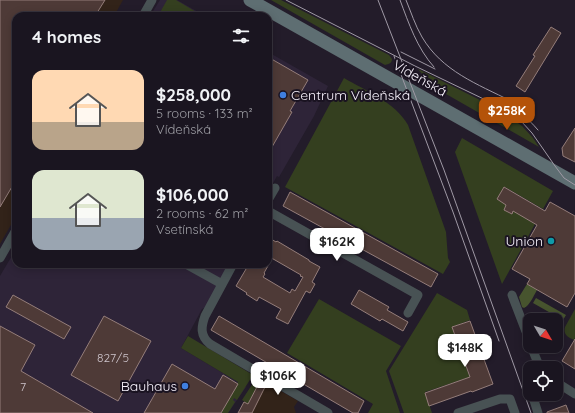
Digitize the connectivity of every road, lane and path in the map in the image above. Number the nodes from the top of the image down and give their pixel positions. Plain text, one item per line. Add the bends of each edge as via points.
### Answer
1 (152, 0) edge
2 (250, 0) edge
3 (144, 12) edge
4 (271, 12) edge
5 (272, 12) edge
6 (575, 183) edge
7 (275, 188) dead end
8 (272, 193) edge
9 (272, 213) edge
10 (12, 237) edge
11 (0, 258) edge
12 (193, 268) edge
13 (231, 268) edge
14 (222, 284) junction
15 (512, 295) dead end
16 (408, 313) dead end
17 (523, 324) edge
18 (563, 386) edge
19 (575, 394) edge
20 (534, 401) edge
21 (328, 413) edge
22 (458, 413) edge
23 (515, 413) edge
24 (538, 413) edge

1 - 3 street
2 - 4 main road, Vídeňská
5 - 6 main road, Vídeňská
7 - 8 street
9 - 16 street via 418,295
10 - 11 street
12 - 14 street
13 - 14 street
14 - 21 street via 202,325 202,333 207,341
15 - 17 street
18 - 19 street
20 - 24 street
22 - 23 street via 500,399 510,399

